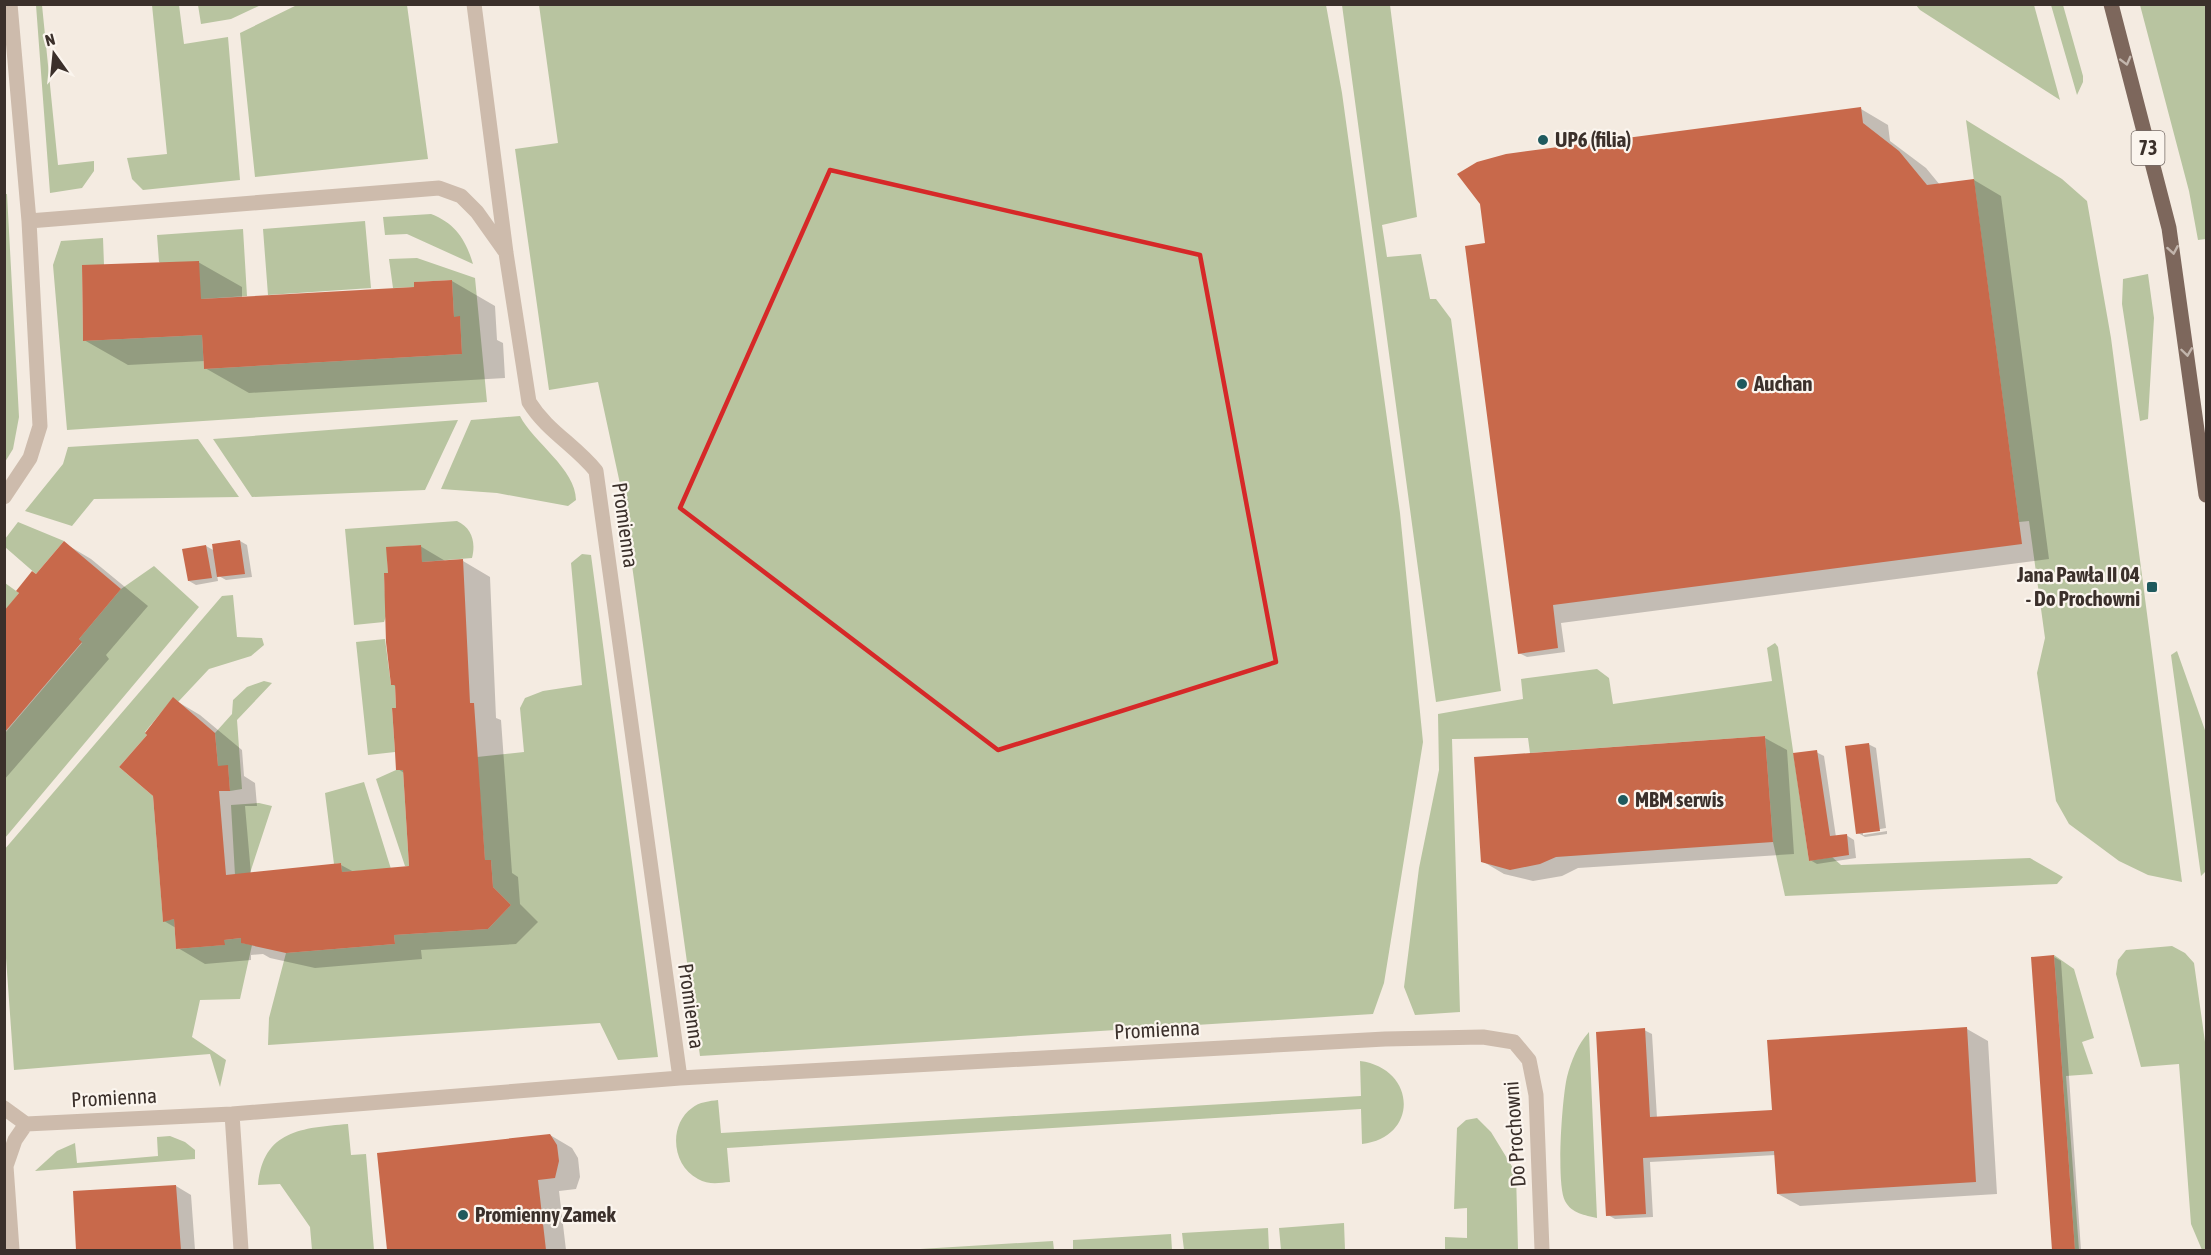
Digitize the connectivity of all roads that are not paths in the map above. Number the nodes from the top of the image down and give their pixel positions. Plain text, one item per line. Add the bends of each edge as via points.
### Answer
1 (10, 4) edge
2 (474, 4) edge
3 (2111, 4) edge
4 (29, 221) junction
5 (506, 253) junction
6 (2206, 495) edge
7 (4, 497) edge
8 (1385, 1039) joint
9 (680, 1078) junction
10 (4, 1108) edge
11 (232, 1114) junction
12 (26, 1124) junction
13 (12, 1251) edge
14 (241, 1251) edge
15 (1542, 1251) edge

1 - 4 street
2 - 5 street, Promienna
3 -> 6 main road, 73 via 2169,228
4 - 5 street via 439,188 461,196
4 - 7 street via 40,426 30,458
5 - 9 street, Promienna via 529,402 541,422 582,453 596,471
8 - 9 street, Promienna
8 - 15 street, Do Prochowni via 1483,1037 1514,1042 1529,1060 1536,1095
9 - 11 street, Promienna
10 - 12 street
11 - 12 street, Promienna
11 - 14 street
12 - 13 street via 15,1140 6,1166

